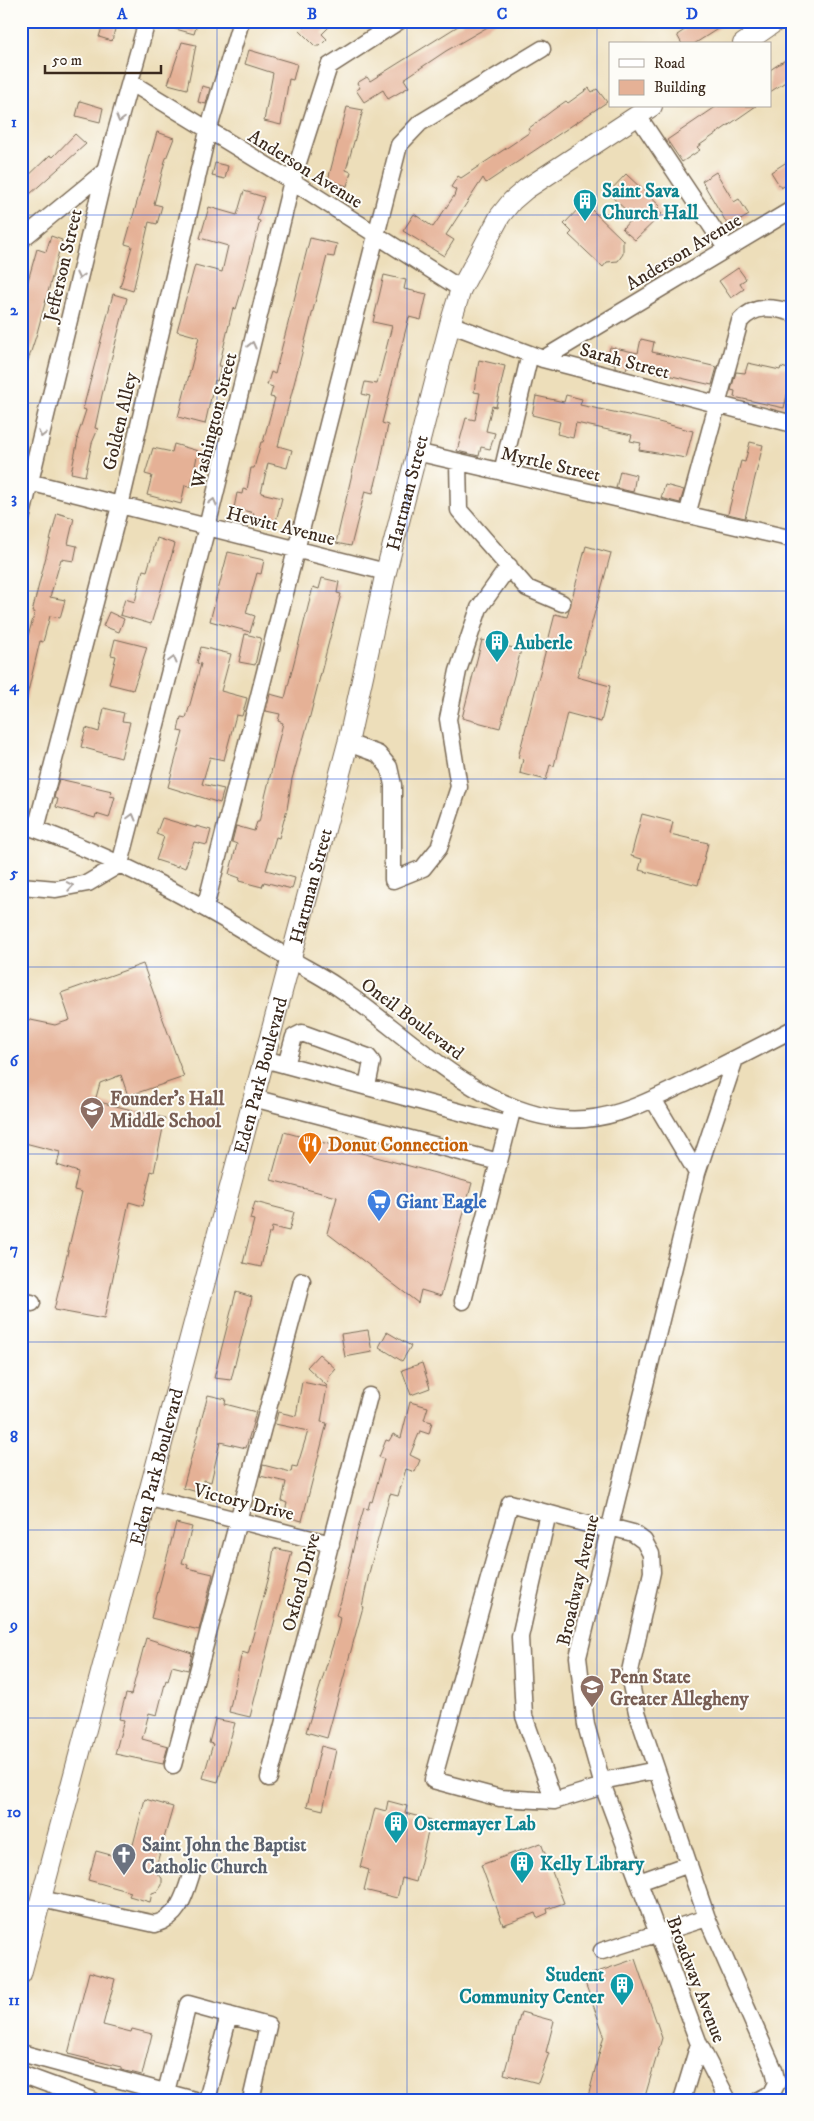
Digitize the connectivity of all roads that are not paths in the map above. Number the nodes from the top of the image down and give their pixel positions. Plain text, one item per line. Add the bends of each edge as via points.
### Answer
1 (147, 21) edge
2 (241, 21) edge
3 (399, 21) edge
4 (776, 21) edge
5 (746, 42) edge
6 (542, 49) dead end
7 (130, 82) junction
8 (645, 111) edge
9 (208, 130) junction
10 (105, 171) junction
11 (292, 181) junction
12 (793, 209) edge
13 (376, 235) junction
14 (21, 240) edge
15 (726, 248) junction
16 (461, 289) junction
17 (793, 313) edge
18 (450, 324) junction
19 (537, 356) junction
20 (717, 404) junction
21 (793, 424) edge
22 (416, 452) junction
23 (458, 462) junction
24 (502, 472) junction
25 (26, 481) edge
26 (120, 506) junction
27 (682, 514) junction
28 (21, 519) edge
29 (207, 527) junction
30 (793, 539) edge
31 (295, 549) junction
32 (509, 566) junction
33 (386, 572) junction
34 (562, 603) dead end
35 (348, 743) junction
36 (29, 827) edge
37 (120, 864) junction
38 (21, 886) edge
39 (205, 908) junction
40 (290, 959) junction
41 (793, 1029) edge
42 (264, 1059) junction
43 (735, 1059) junction
44 (286, 1065) junction
45 (367, 1086) junction
46 (253, 1098) junction
47 (653, 1099) junction
48 (513, 1108) junction
49 (508, 1125) junction
50 (499, 1162) junction
51 (697, 1173) junction
52 (302, 1280) dead end
53 (463, 1301) dead end
54 (369, 1396) dead end
55 (146, 1497) junction
56 (548, 1513) junction
57 (239, 1521) junction
58 (610, 1528) junction
59 (332, 1544) junction
60 (173, 1765) dead end
61 (656, 1770) junction
62 (269, 1778) dead end
63 (603, 1784) junction
64 (554, 1801) junction
65 (689, 1864) junction
66 (192, 1872) dead end
67 (639, 1882) junction
68 (41, 1899) junction
69 (707, 1918) junction
70 (658, 1932) junction
71 (602, 1951) dead end
72 (21, 1974) edge
73 (229, 2015) junction
74 (699, 2044) junction
75 (21, 2053) edge
76 (21, 2074) edge
77 (166, 2092) junction
78 (73, 2097) edge
79 (92, 2100) edge
80 (194, 2100) edge
81 (207, 2100) edge
82 (251, 2100) edge
83 (682, 2100) edge
84 (728, 2100) edge
85 (759, 2100) edge

1 - 7 street, Jefferson Street
2 - 9 street, Golden Alley
3 - 11 street, Washington Street via 329,66
4 - 5 main road
6 - 13 street via 408,134 399,145
7 - 9 street, Anderson Avenue
7 -> 10 street, Jefferson Street
8 - 15 street
8 - 16 main road, Hartman Street via 512,201 500,216
9 - 11 street, Anderson Avenue
9 - 26 street, Golden Alley
10 - 14 street
10 -> 25 street, Jefferson Street
11 - 13 street, Anderson Avenue
29 -> 11 street, Washington Street
12 - 15 street, Anderson Avenue
13 - 16 street, Anderson Avenue
13 - 31 street
15 - 19 street, Anderson Avenue
16 - 18 main road, Hartman Street
17 - 20 street via 773,307 758,309 740,321
18 - 19 street, Sarah Street
18 - 22 main road, Hartman Street
19 - 20 street, Sarah Street
19 - 24 street
20 - 21 street, Sarah Street
20 - 27 street
22 - 23 street, Myrtle Street
22 - 33 main road, Hartman Street
23 - 24 street, Myrtle Street
23 - 32 street via 459,510
24 - 27 street, Myrtle Street
25 - 26 street, Hewitt Avenue
25 - 28 street, Jefferson Street
26 - 29 street, Hewitt Avenue
26 - 36 street, Golden Alley
27 - 30 street, Myrtle Street
29 - 31 street, Hewitt Avenue
37 -> 29 street, Washington Street
31 - 33 street, Hewitt Avenue
31 - 39 street
32 - 34 street via 527,588
32 - 35 street via 479,608 458,671 448,719 459,787 439,848 423,868 393,880 393,785 389,767 378,754
33 - 35 main road, Hartman Street
35 - 40 main road, Hartman Street
36 - 37 street, Oneil Boulevard
38 -> 37 street via 56,889 88,883
37 - 39 street, Oneil Boulevard
39 - 40 street, Oneil Boulevard
40 - 42 main road, Eden Park Boulevard
40 - 48 street, Oneil Boulevard via 336,986 474,1088
41 - 43 street, Oneil Boulevard
42 - 44 street
42 - 46 main road, Eden Park Boulevard
43 - 47 street, Oneil Boulevard
43 - 51 street, Broadway Avenue
44 - 45 street
44 - 45 street via 294,1037 302,1033 368,1057 372,1062
45 - 49 street
46 - 50 street
46 - 55 main road, Eden Park Boulevard
47 - 48 street, Oneil Boulevard via 624,1111 585,1119 549,1119
47 - 51 street
48 - 49 street
49 - 50 street
50 - 53 street
51 - 58 street, Broadway Avenue
52 - 57 street
54 - 59 street, Oxford Drive
55 - 57 street, Victory Drive
55 - 68 main road, Eden Park Boulevard
56 - 58 street
56 - 64 street via 520,1637 524,1716
56 - 64 street via 510,1503 433,1780 500,1798
57 - 59 street, Victory Drive
57 - 60 street
58 - 61 street via 633,1533 644,1541 651,1554 652,1572 629,1676 636,1712
58 - 63 street, Broadway Avenue via 578,1657 586,1725
59 - 62 street, Oxford Drive
61 - 63 street
61 - 65 street
63 - 64 street
63 - 67 street, Broadway Avenue
65 - 67 street
65 - 69 street
66 - 68 street via 183,1902 171,1916 155,1924
67 - 70 street, Broadway Avenue
68 - 72 main road, Eden Park Boulevard
69 - 70 street
69 - 85 street via 774,2070 777,2083 772,2093
70 - 71 street
70 - 74 street, Broadway Avenue
73 - 77 street via 188,2004
73 - 81 street
73 - 82 street via 268,2026
74 - 83 street
74 - 84 street, Broadway Avenue
75 - 77 street
76 - 78 street
77 - 80 street
78 - 79 street

